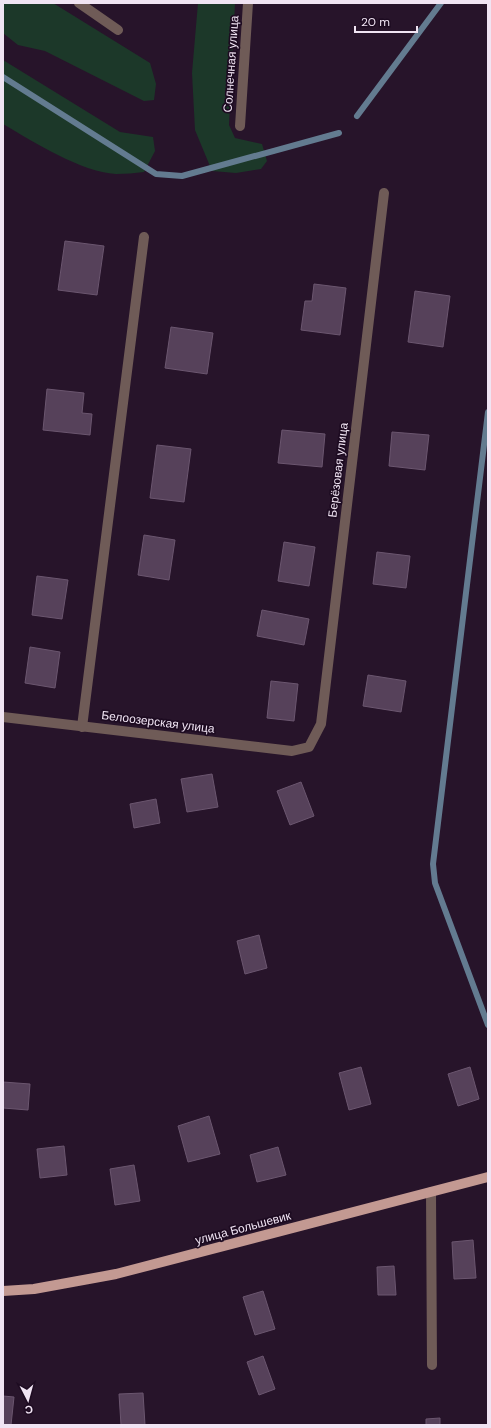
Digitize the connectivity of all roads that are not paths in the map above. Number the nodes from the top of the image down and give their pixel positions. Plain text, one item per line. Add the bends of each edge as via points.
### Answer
1 (79, 3) edge
2 (248, 3) edge
3 (118, 30) dead end
4 (240, 126) dead end
5 (384, 193) dead end
6 (144, 237) dead end
7 (3, 718) edge
8 (82, 726) junction
9 (309, 747) joint
10 (488, 1177) edge
11 (431, 1192) junction
12 (3, 1290) edge
13 (432, 1365) dead end

1 - 3 street
2 - 4 street, Солнечная улица
5 - 9 street, Берёзовая улица via 321,724
6 - 8 street
7 - 8 street, Белоозерская улица
8 - 9 street, Белоозерская улица via 292,751
10 - 11 main road, улица Большевик
11 - 12 main road, улица Большевик via 116,1274 34,1289
11 - 13 street

